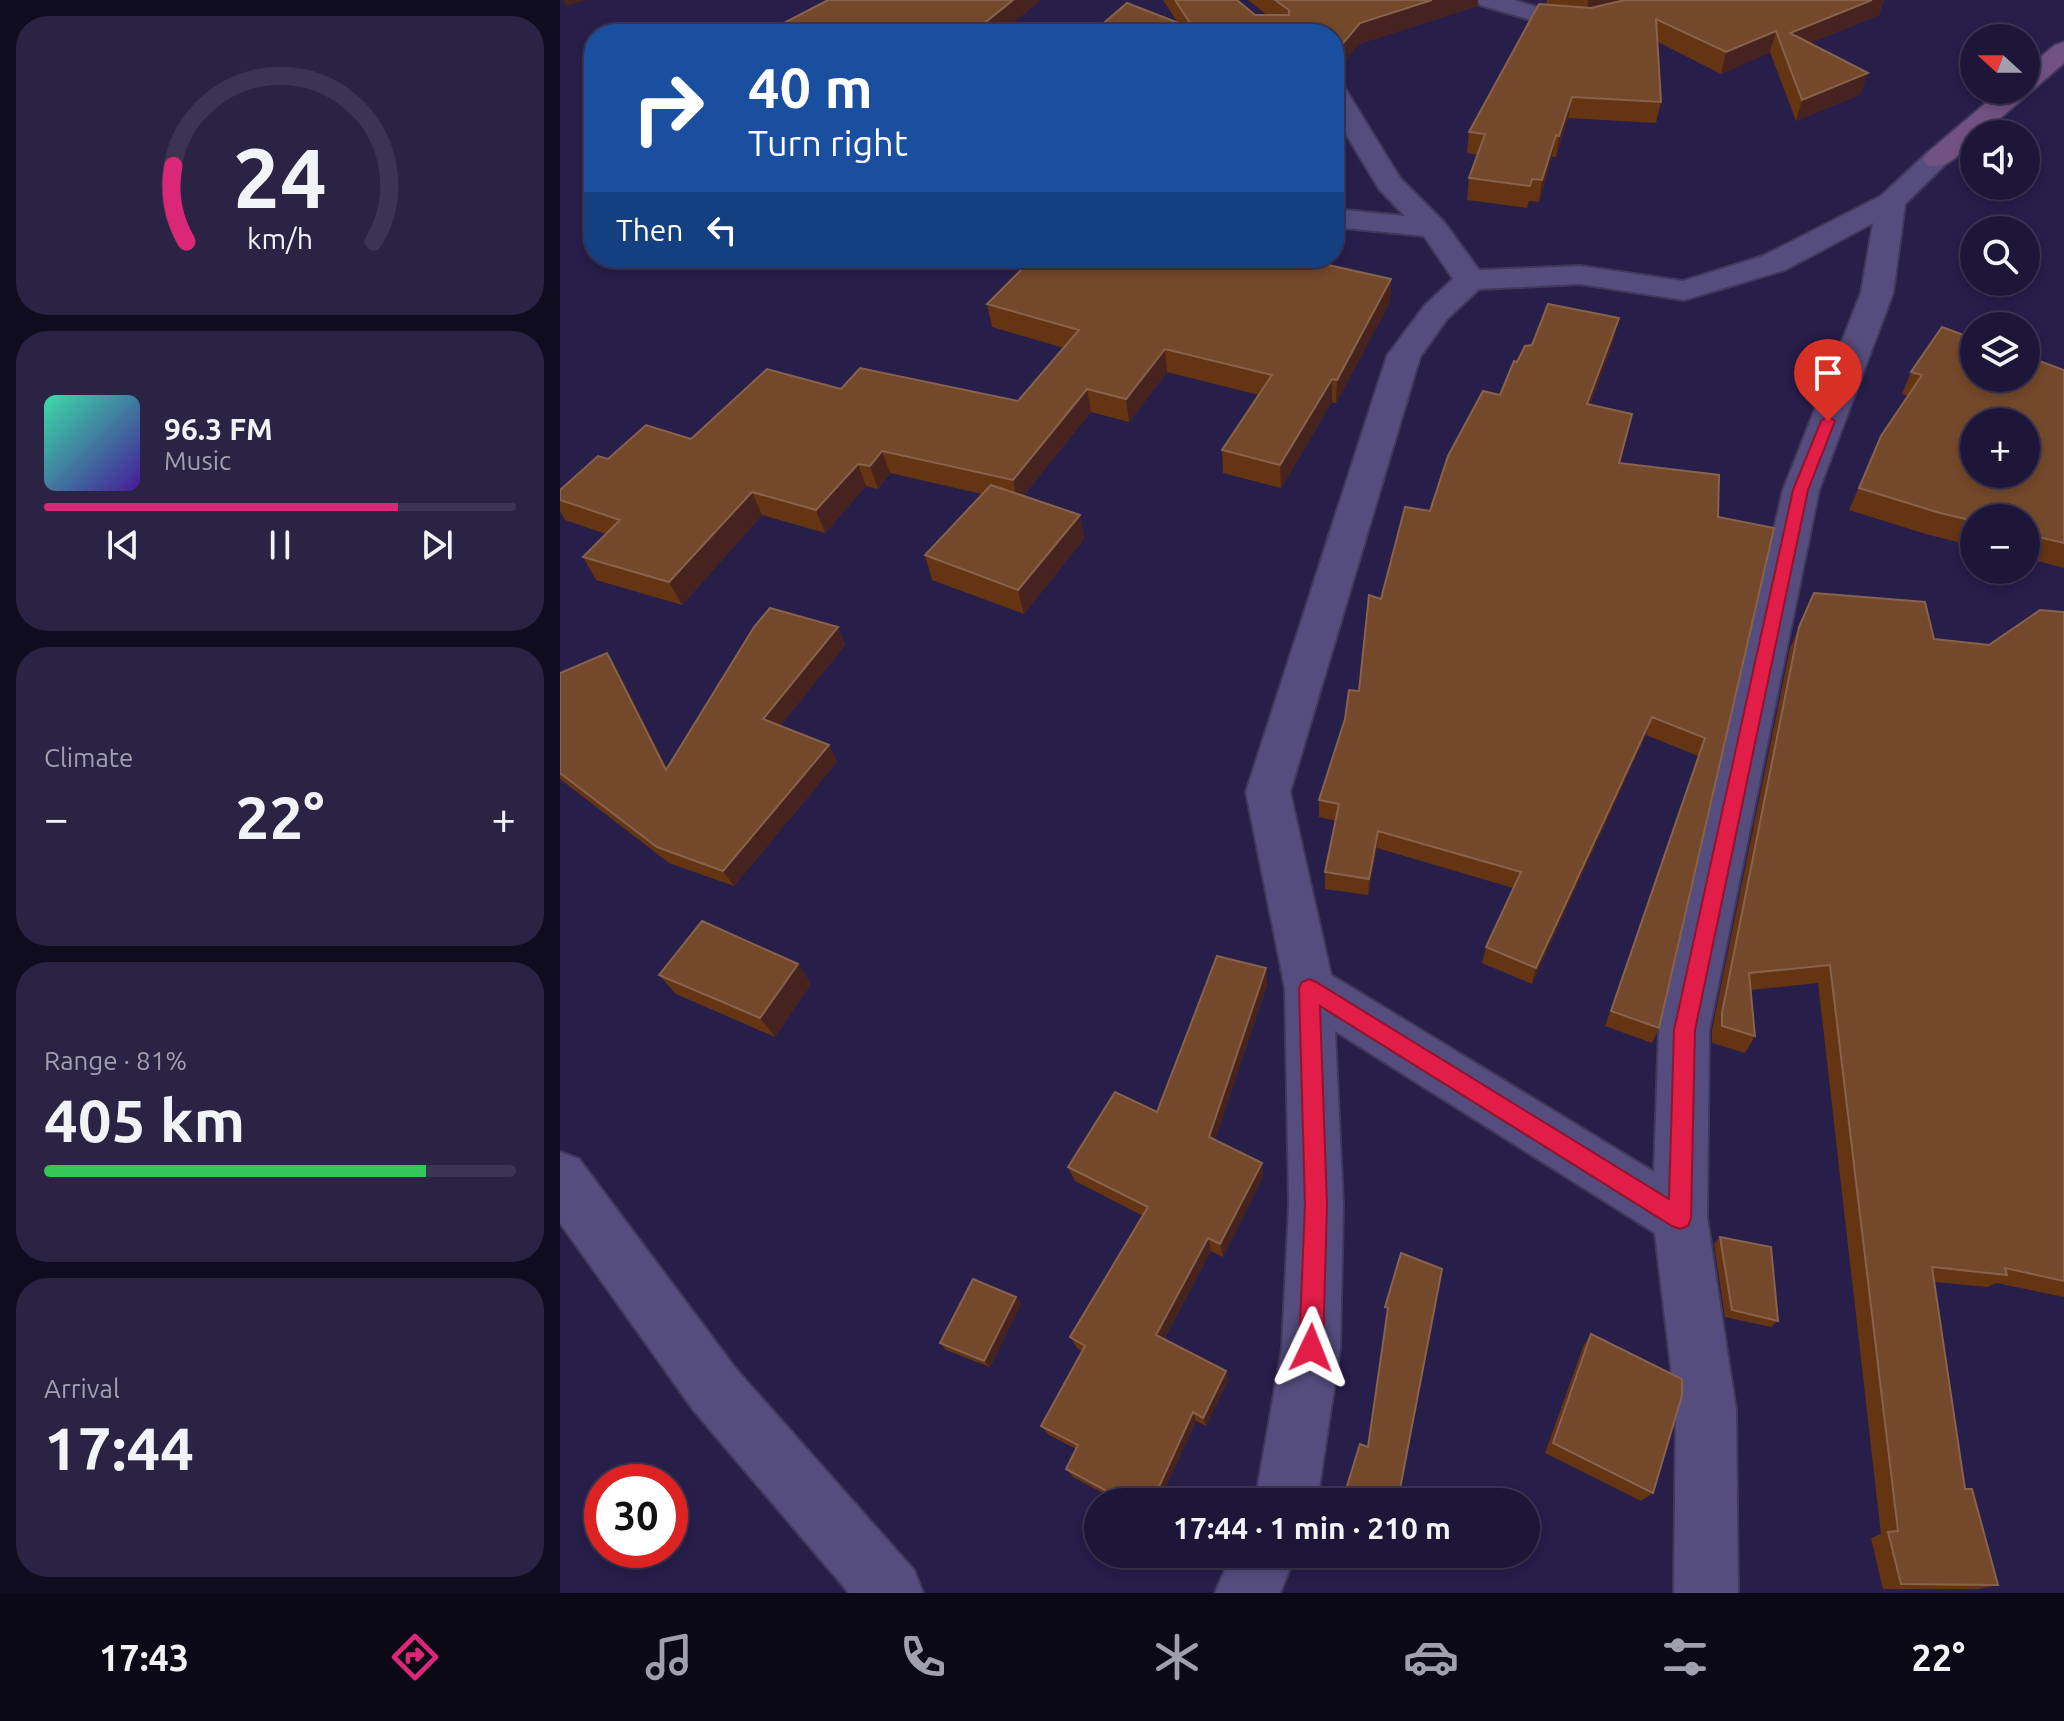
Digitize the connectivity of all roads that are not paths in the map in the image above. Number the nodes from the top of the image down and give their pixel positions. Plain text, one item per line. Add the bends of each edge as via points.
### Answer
1 (1489, 0) edge
2 (1664, 0) edge
3 (2064, 50) edge
4 (2040, 71) edge
5 (2001, 104) edge
6 (1344, 108) edge
7 (1937, 159) joint
8 (1891, 202) junction
9 (1344, 219) edge
10 (1433, 228) junction
11 (1470, 280) junction
12 (1309, 988) junction
13 (560, 1178) edge
14 (1680, 1218) junction
15 (1288, 1488) edge
16 (1259, 1568) edge
17 (891, 1593) edge
18 (1247, 1593) edge
19 (1706, 1593) edge

1 - 2 street via 1541,16 1587,19
3 - 4 main road
5 - 7 main road
6 - 10 street via 1389,183
7 - 8 street
8 - 11 street via 1774,263 1684,291 1580,275
8 - 14 street via 1877,293 1801,490 1684,1030
9 - 10 street
10 - 11 street
11 - 12 street via 1436,312 1404,356 1268,792
12 - 14 street
12 - 15 street via 1316,1205 1311,1348
13 - 17 street via 715,1390
14 - 19 street via 1706,1410
16 - 18 street

